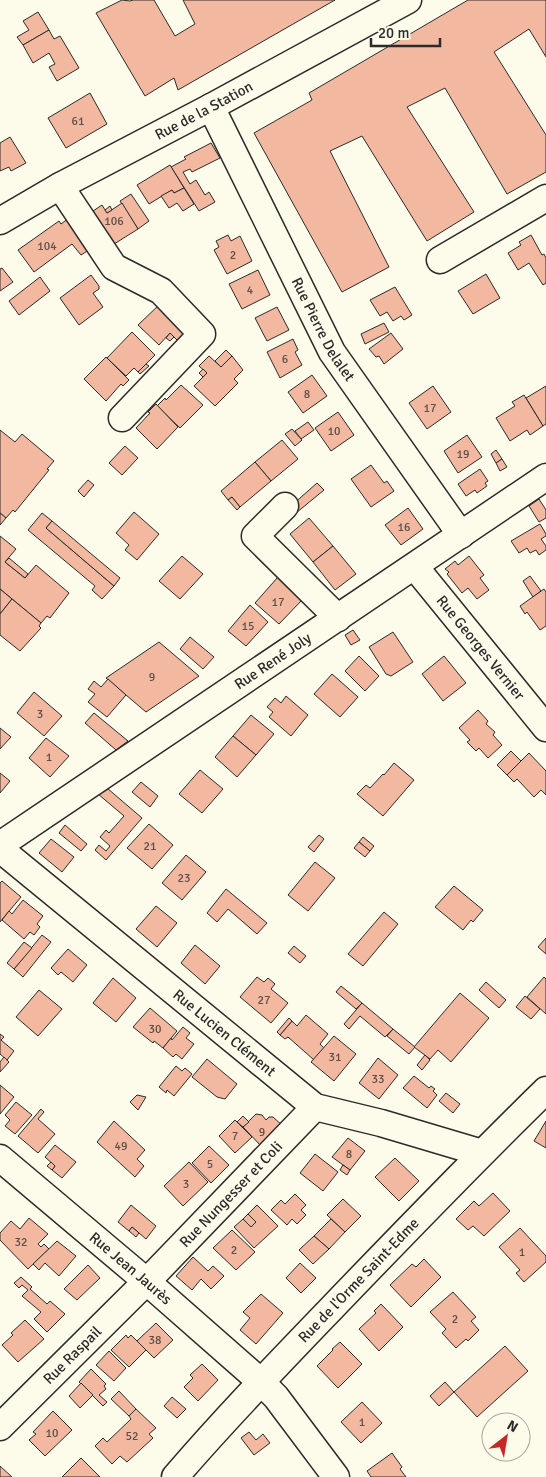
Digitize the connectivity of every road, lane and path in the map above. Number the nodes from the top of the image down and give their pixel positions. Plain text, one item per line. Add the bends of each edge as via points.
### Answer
1 (408, 0) edge
2 (211, 107) junction
3 (60, 186) junction
4 (546, 198) edge
5 (0, 221) edge
6 (440, 260) dead end
7 (122, 418) dead end
8 (546, 477) edge
9 (285, 506) dead end
10 (461, 535) junction
11 (415, 566) junction
12 (338, 618) junction
13 (546, 728) edge
14 (0, 845) edge
15 (0, 849) edge
16 (546, 1090) edge
17 (315, 1107) junction
18 (482, 1153) junction
19 (2, 1163) edge
20 (146, 1281) junction
21 (261, 1382) junction
22 (0, 1428) edge
23 (174, 1477) edge
24 (336, 1477) edge

1 - 2 street, Rue de la Station
2 - 3 street, Rue de la Station
2 - 10 street, Rue Pierre Delalet via 332,352
3 - 5 street, Rue de la Station
3 - 7 street via 114,267 161,291 202,334
4 - 6 street
8 - 10 street, Rue René Joly
9 - 12 street via 255,536
10 - 11 street, Rue René Joly
11 - 12 street, Rue René Joly
11 - 13 street, Rue Georges Vernier
12 - 14 street, Rue René Joly
15 - 17 street, Rue Lucien Clément
16 - 18 street, Rue de l'Orme Saint-Edme
17 - 18 street, Rue Lucien Clément
17 - 20 street, Rue Nungesser et Coli
18 - 21 street, Rue de l'Orme Saint-Edme
19 - 20 street, Rue Jean Jaurès
20 - 21 street, Rue Jean Jaurès
20 - 22 street, Rue Raspail
21 - 23 street, Rue de l'Orme Saint-Edme
21 - 24 street, Rue Jean Jaurès

